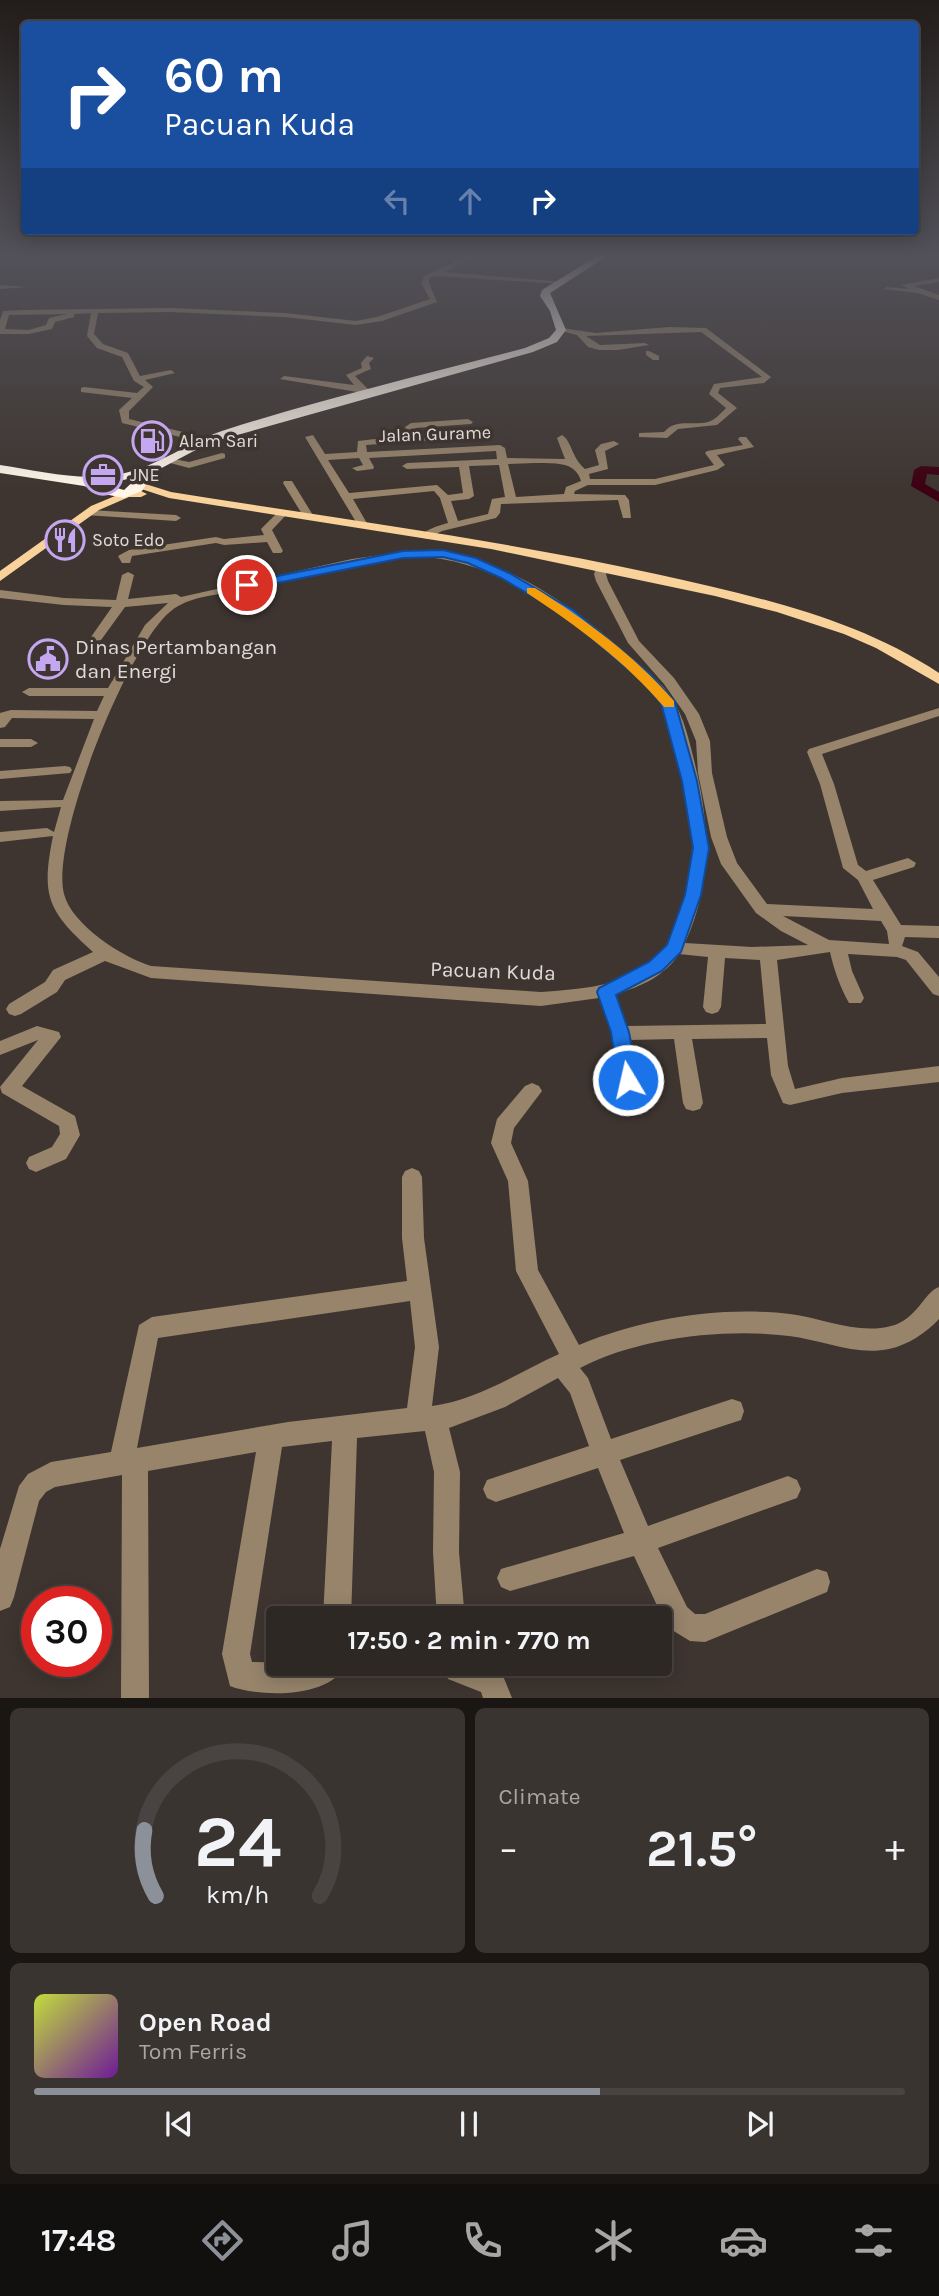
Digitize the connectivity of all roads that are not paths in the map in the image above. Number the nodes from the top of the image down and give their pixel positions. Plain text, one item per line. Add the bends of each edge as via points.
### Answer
1 (90, 332) edge
2 (559, 332) edge
3 (575, 332) edge
4 (630, 332) edge
5 (706, 332) edge
6 (580, 333) junction
7 (651, 352) dead end
8 (370, 358) dead end
9 (171, 373) dead end
10 (137, 379) junction
11 (284, 379) dead end
12 (84, 390) dead end
13 (364, 391) junction
14 (141, 396) junction
15 (464, 411) dead end
16 (468, 422) junction
17 (472, 435) junction
18 (642, 435) dead end
19 (310, 437) dead end
20 (415, 437) junction
21 (562, 438) dead end
22 (743, 439) dead end
23 (205, 440) junction
24 (614, 444) dead end
25 (532, 445) dead end
26 (476, 449) junction
27 (362, 454) junction
28 (222, 456) dead end
29 (321, 457) junction
30 (164, 460) junction
31 (536, 460) junction
32 (502, 461) junction
33 (571, 462) junction
34 (463, 463) junction
35 (407, 466) dead end
36 (357, 468) dead end
37 (0, 469) edge
38 (584, 477) junction
39 (288, 483) dead end
40 (150, 484) junction
41 (97, 495) junction
42 (344, 497) junction
43 (568, 497) junction
44 (445, 498) junction
45 (511, 499) junction
46 (283, 513) junction
47 (627, 516) dead end
48 (309, 517) junction
49 (176, 518) dead end
50 (454, 524) junction
51 (363, 525) junction
52 (426, 536) junction
53 (269, 538) junction
54 (439, 538) junction
55 (277, 551) dead end
56 (126, 561) dead end
57 (602, 566) junction
58 (128, 575) dead end
59 (0, 577) edge
60 (0, 594) edge
61 (121, 602) junction
62 (97, 637) dead end
63 (939, 680) edge
64 (111, 692) junction
65 (939, 712) edge
66 (101, 715) junction
67 (4, 720) edge
68 (0, 743) edge
69 (31, 743) dead end
70 (65, 770) dead end
71 (0, 775) edge
72 (58, 803) dead end
73 (0, 806) edge
74 (47, 833) dead end
75 (0, 837) edge
76 (908, 863) dead end
77 (864, 877) junction
78 (762, 909) junction
79 (887, 916) junction
80 (896, 931) junction
81 (939, 932) edge
82 (832, 947) junction
83 (675, 948) junction
84 (717, 951) junction
85 (892, 951) junction
86 (768, 952) junction
87 (104, 954) junction
88 (939, 989) edge
89 (606, 992) junction
90 (855, 998) dead end
91 (712, 1007) dead end
92 (15, 1009) dead end
93 (775, 1031) junction
94 (620, 1032) junction
95 (682, 1032) junction
96 (0, 1048) edge
97 (939, 1074) edge
98 (628, 1080) dead end
99 (532, 1091) dead end
100 (693, 1103) dead end
101 (36, 1163) dead end
102 (412, 1177) dead end
103 (420, 1289) junction
104 (936, 1311) edge
105 (568, 1362) junction
106 (732, 1410) dead end
107 (426, 1418) junction
108 (345, 1428) junction
109 (271, 1437) junction
110 (604, 1451) junction
111 (128, 1461) junction
112 (496, 1489) dead end
113 (788, 1489) dead end
114 (641, 1541) junction
115 (510, 1578) dead end
116 (817, 1582) dead end
117 (0, 1597) edge
118 (338, 1606) edge
119 (450, 1606) edge
120 (315, 1676) edge
121 (477, 1676) edge
122 (135, 1698) edge
123 (498, 1698) edge

1 - 10 street via 100,346 125,355
2 - 13 highway via 553,340 529,350
3 - 6 street
4 - 6 street
5 - 18 street via 766,376 764,380 716,386 713,394 732,408 715,422 679,426 667,435
6 - 7 street via 604,355
8 - 13 street via 365,363 368,369 350,375
9 - 10 street
10 - 14 street via 149,387
11 - 13 street
12 - 14 street
13 - 23 highway
14 - 23 street via 124,410 125,421
15 - 16 street
16 - 17 street
16 - 20 street via 414,425 410,428
17 - 20 street
17 - 26 street
19 - 29 street
20 - 27 street via 361,443
21 - 33 street
22 - 38 street via 749,447 710,453 720,465 717,467 655,482
23 - 30 highway
24 - 38 street via 600,450 604,467
25 - 31 street
26 - 27 street, Jalan Gurame
26 - 32 street, Jalan Gurame via 500,448
27 - 29 street, Jalan Gurame
27 - 36 street via 369,467
28 - 30 street via 189,465
29 - 42 street
30 - 40 highway
31 - 32 street
31 - 33 street
32 - 34 street
32 - 45 street, Jalan Gurame
33 - 38 street
34 - 35 street
34 - 44 street via 469,496
37 - 41 highway
38 - 43 street
39 - 48 street
40 - 41 highway
40 - 41 main road
40 - 41 highway
40 - 46 main road
41 - 49 street
41 - 59 main road
42 - 44 street via 437,488
42 - 51 street
43 - 45 street
43 - 47 street via 621,497
44 - 50 street
45 - 50 street via 495,501 492,516
46 - 48 main road
46 - 53 street via 267,529
48 - 51 main road
50 - 52 street
51 - 52 main road
52 - 54 main road
53 - 55 street
53 - 56 street via 169,545 129,553 124,555
54 - 57 main road
54 - 61 street via 437,547 431,549 387,553 167,600
57 - 63 main road via 796,613 895,651
57 - 78 street via 602,581 634,643 692,714 703,741 719,837 729,864
58 - 61 street
60 - 61 street via 43,601
61 - 62 street
64 - 66 street, Pacuan Kuda
64 - 67 street via 32,688
64 - 83 street, Pacuan Kuda via 151,624 174,604 403,554 472,560 569,613 646,677 668,702 690,781 701,848 693,895
65 - 77 street via 814,752 851,869
66 - 67 street
66 - 87 street, Pacuan Kuda via 70,800 54,868 54,889 62,908
68 - 69 street
70 - 71 street
72 - 73 street
74 - 75 street
76 - 77 street
77 - 79 street
78 - 79 street
78 - 82 street via 787,927
79 - 80 street
80 - 81 street
80 - 85 street
82 - 85 street
82 - 86 street
82 - 90 street
83 - 84 street
83 - 89 street, Pacuan Kuda via 656,967
84 - 86 street
84 - 91 street
85 - 88 street via 912,956
86 - 93 street
87 - 89 street, Pacuan Kuda via 150,972 226,979 541,999
87 - 92 street via 59,975 51,987
89 - 94 street
93 - 95 street
93 - 97 street via 781,1074 790,1097
94 - 95 street
94 - 98 street
95 - 100 street
96 - 101 street via 23,1034 52,1037 9,1088 68,1122 70,1135 59,1153
99 - 105 street via 504,1125 501,1143 518,1181 527,1271
102 - 103 street
103 - 107 street via 427,1347
103 - 111 street via 152,1328 147,1333
104 - 105 street via 897,1338 883,1341 789,1325 718,1325 646,1334
105 - 107 street via 469,1411
105 - 110 street
106 - 110 street
107 - 108 street
107 - 119 street via 447,1472
108 - 109 street
108 - 118 street
109 - 111 street
109 - 120 street via 237,1670 240,1676
110 - 112 street
110 - 114 street
111 - 117 street via 51,1475 37,1483 28,1495
111 - 122 street
113 - 114 street
114 - 115 street
114 - 116 street via 677,1617 690,1627 705,1628
121 - 123 street via 491,1681

